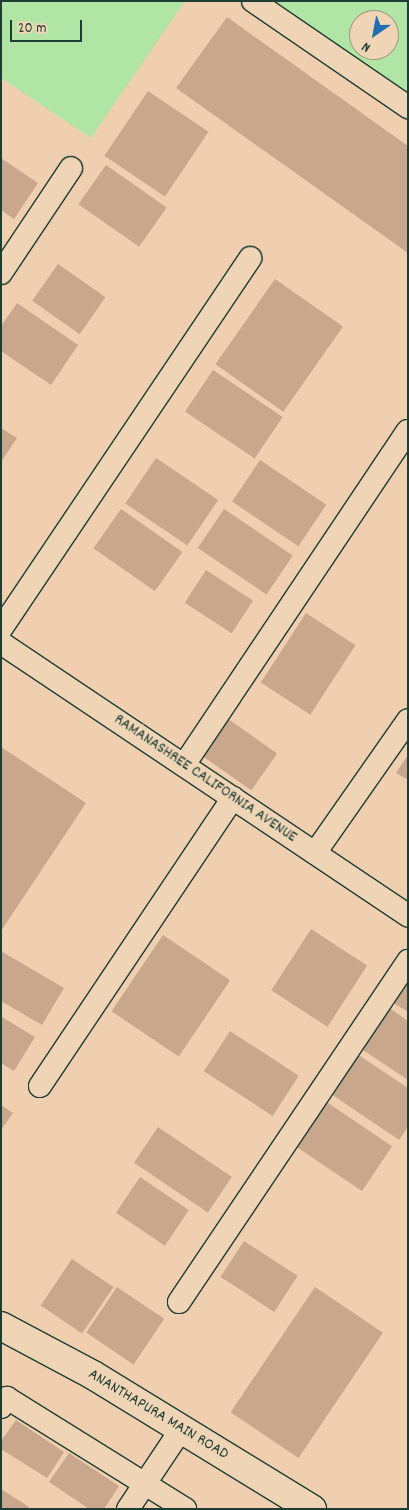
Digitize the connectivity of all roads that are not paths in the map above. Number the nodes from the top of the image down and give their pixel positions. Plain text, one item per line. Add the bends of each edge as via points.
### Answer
1 (253, 1) edge
2 (408, 107) edge
3 (71, 168) dead end
4 (250, 258) dead end
5 (1, 273) edge
6 (408, 431) edge
7 (1, 629) edge
8 (1, 643) edge
9 (408, 720) edge
10 (184, 765) junction
11 (233, 798) junction
12 (315, 853) junction
13 (408, 915) edge
14 (408, 961) edge
15 (40, 1086) dead end
16 (179, 1302) dead end
17 (1, 1326) edge
18 (1, 1407) edge
19 (182, 1428) junction
20 (145, 1483) junction
21 (128, 1509) edge
22 (185, 1509) edge
23 (312, 1509) edge

1 - 2 street
3 - 5 street
4 - 7 street
6 - 10 street
8 - 10 street, RAMANASHREE CALIFORNIA AVENUE
9 - 12 street
10 - 11 street, RAMANASHREE CALIFORNIA AVENUE
11 - 12 street, RAMANASHREE CALIFORNIA AVENUE
11 - 15 street
12 - 13 street, RAMANASHREE CALIFORNIA AVENUE
14 - 16 street
17 - 19 street, ANANTHAPURA MAIN ROAD
18 - 20 street via 7,1398
19 - 20 street
19 - 23 street, ANANTHAPURA MAIN ROAD
20 - 21 street
20 - 22 street

